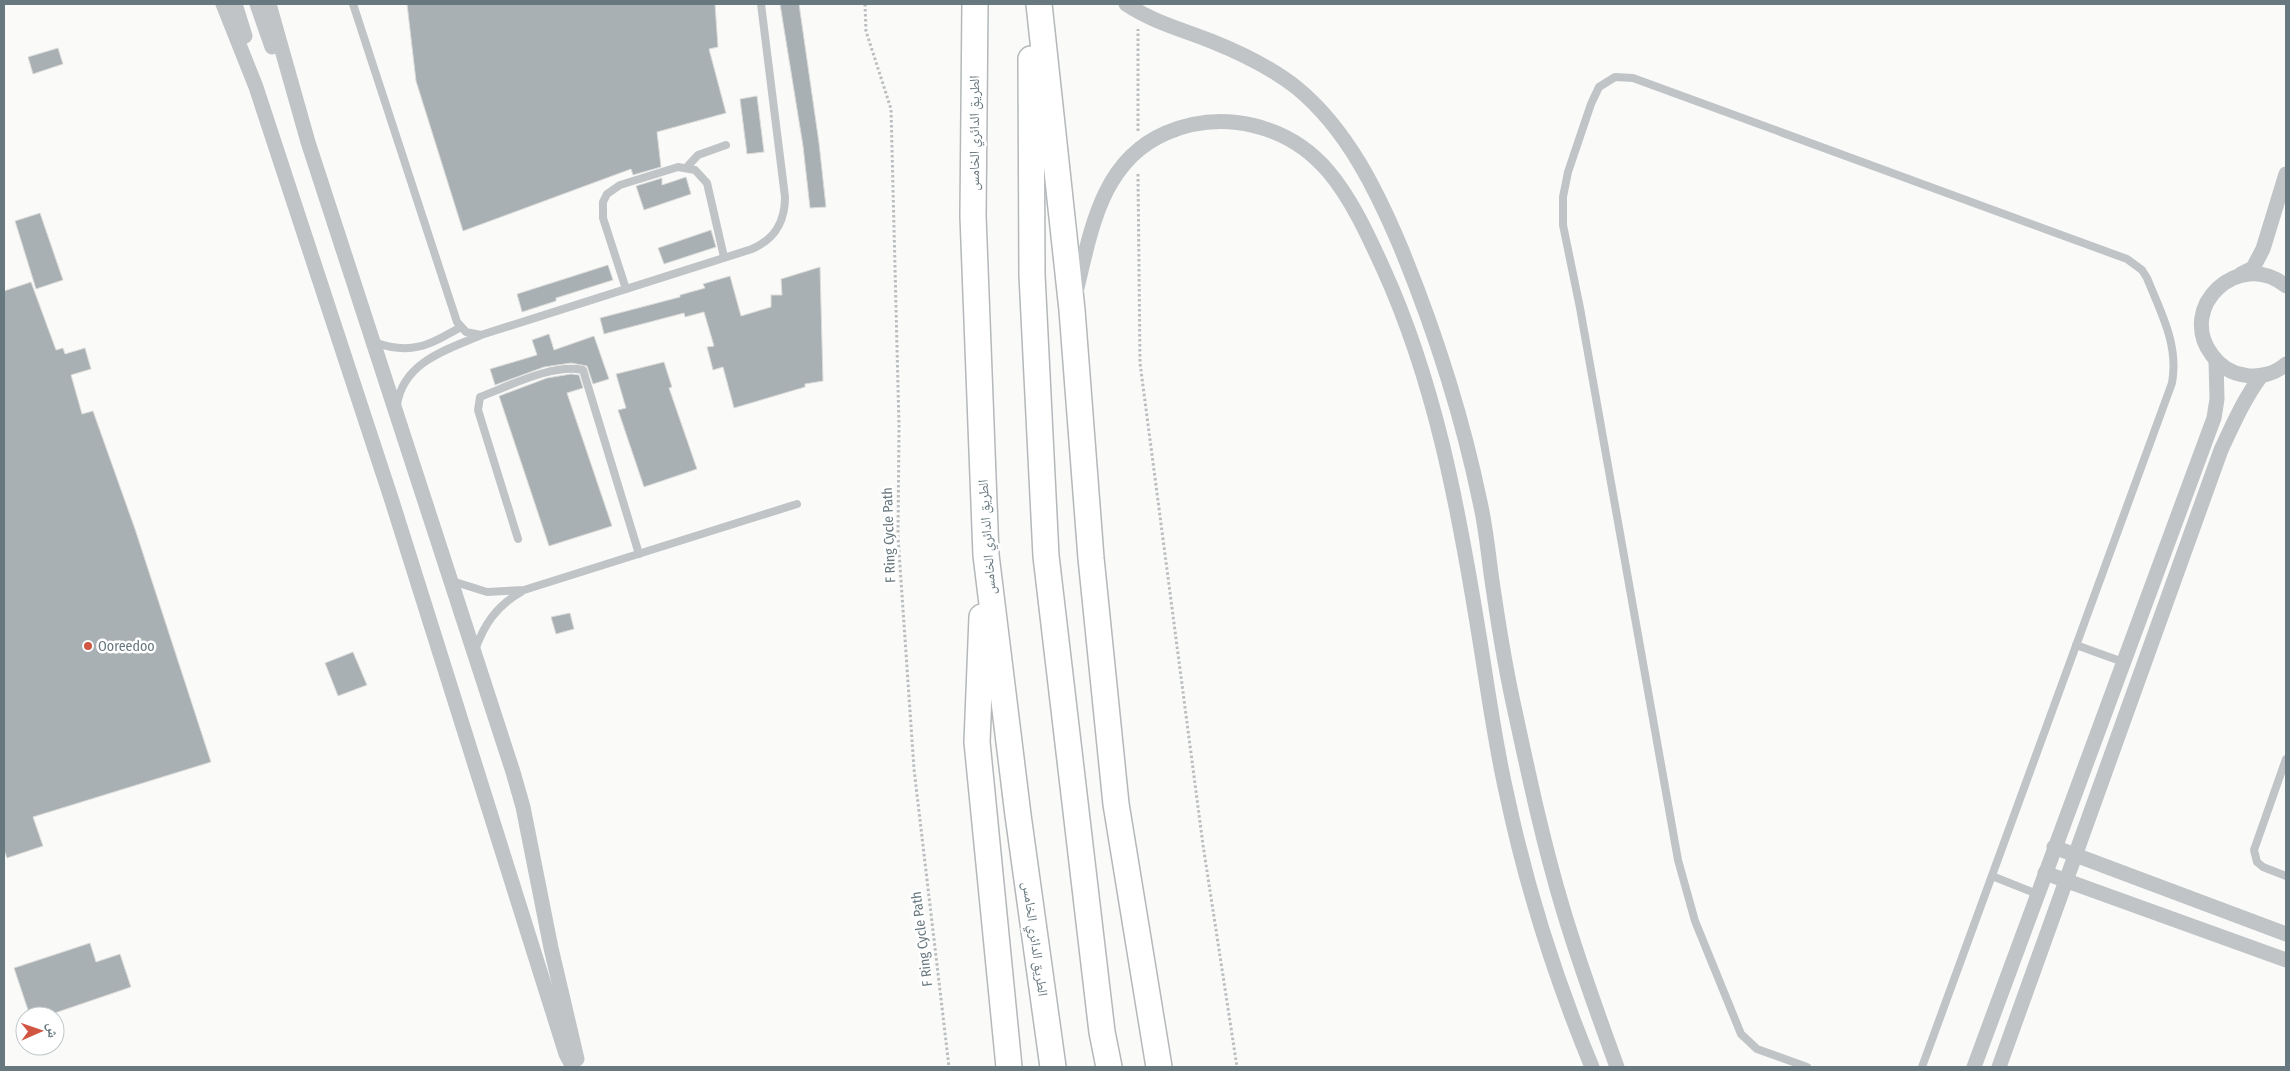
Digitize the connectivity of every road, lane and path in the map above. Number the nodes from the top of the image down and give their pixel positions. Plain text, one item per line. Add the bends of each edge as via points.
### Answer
1 (223, 4) edge
2 (235, 4) edge
3 (257, 4) edge
4 (269, 4) edge
5 (353, 4) edge
6 (761, 4) edge
7 (865, 4) edge
8 (974, 4) edge
9 (1031, 4) edge
10 (1039, 4) edge
11 (1132, 8) edge
12 (290, 81) junction
13 (256, 87) junction
14 (726, 145) dead end
15 (1138, 150) junction
16 (687, 167) junction
17 (2286, 174) edge
18 (1394, 230) junction
19 (1371, 242) junction
20 (724, 257) junction
21 (2233, 278) junction
22 (2286, 286) edge
23 (626, 289) junction
24 (1072, 310) junction
25 (461, 327) junction
26 (481, 335) junction
27 (373, 342) junction
28 (2216, 361) junction
29 (2286, 364) edge
30 (2261, 376) junction
31 (396, 412) junction
32 (797, 504) dead end
33 (518, 539) dead end
34 (639, 554) junction
35 (986, 555) junction
36 (450, 580) junction
37 (524, 590) junction
38 (2076, 645) junction
39 (474, 652) junction
40 (2122, 662) junction
41 (2286, 759) edge
42 (2054, 848) junction
43 (2077, 856) junction
44 (2045, 873) junction
45 (1992, 876) junction
46 (2286, 876) edge
47 (2067, 881) junction
48 (2037, 894) junction
49 (2286, 934) edge
50 (2286, 960) edge
51 (573, 1067) edge
52 (579, 1067) edge
53 (949, 1067) edge
54 (1009, 1067) edge
55 (1054, 1067) edge
56 (1108, 1067) edge
57 (1159, 1067) edge
58 (1237, 1067) edge
59 (1592, 1067) edge
60 (1617, 1067) edge
61 (1808, 1067) edge
62 (1922, 1067) edge
63 (1974, 1067) edge
64 (1999, 1067) edge

1 - 13 street
2 - 13 street
3 - 12 street via 274,52
4 - 12 street
5 - 25 lane via 454,316
6 - 20 lane via 785,208 783,219 771,238 752,249
7 - 53 path, F Ring Cycle Path via 866,31 891,109 899,417 898,537 914,769
8 - 35 highway, الطريق الدائري الخامس via 973,216
9 - 56 highway via 1032,275 1046,556
10 - 24 highway
11 - 15 path
11 - 18 street via 1163,25 1240,53 1297,88 1322,112 1343,140 1375,191
12 - 27 street
13 - 51 street via 392,501 566,1054
14 - 16 lane via 698,155
15 - 19 street via 1164,134 1196,124 1233,122 1269,130 1301,146 1328,171
15 - 24 street via 1110,181 1101,200
15 - 58 path via 1140,363 1203,845
16 - 20 lane via 707,182
16 - 23 lane via 620,185 607,194 603,202 603,218
17 - 21 street via 2270,228 2253,268
18 - 19 street
18 - 60 street via 1445,365 1465,435 1481,506 1515,714 1539,817 1562,907
19 - 59 street via 1401,310 1438,424 1493,727 1519,848 1554,967
20 - 23 lane
21 - 22 street via 2257,274 2269,276
21 - 28 street via 2213,292 2202,315 2204,340
23 - 26 lane
24 - 57 highway via 1091,558 1116,804
25 - 26 lane
25 - 27 lane via 419,348 403,349
26 - 31 lane via 440,352 415,369 402,389
27 - 31 street
28 - 30 street via 2237,374
28 - 40 street via 2214,418
29 - 30 street
30 - 43 street via 2241,406 2221,450
31 - 36 street
32 - 34 lane
33 - 34 lane via 478,410 480,397 570,367 583,370
34 - 37 lane
35 - 54 highway via 977,742
35 - 55 highway, الطريق الدائري الخامس
36 - 37 lane via 486,592
36 - 39 street
37 - 39 lane via 493,615
38 - 40 lane
38 - 45 lane
38 - 61 lane via 2175,368 2172,343 2142,270 2128,259 1633,78 1615,77 1599,87 1568,172 1563,197 1563,225 1678,860 1695,921 1741,1034 1757,1049
39 - 52 street via 523,807
40 - 42 street
41 - 46 lane via 2254,850 2256,862
42 - 43 street
42 - 44 street
43 - 47 street
43 - 49 street
44 - 47 street
44 - 48 street
45 - 48 lane
45 - 62 lane
47 - 50 street
47 - 64 street
48 - 63 street

